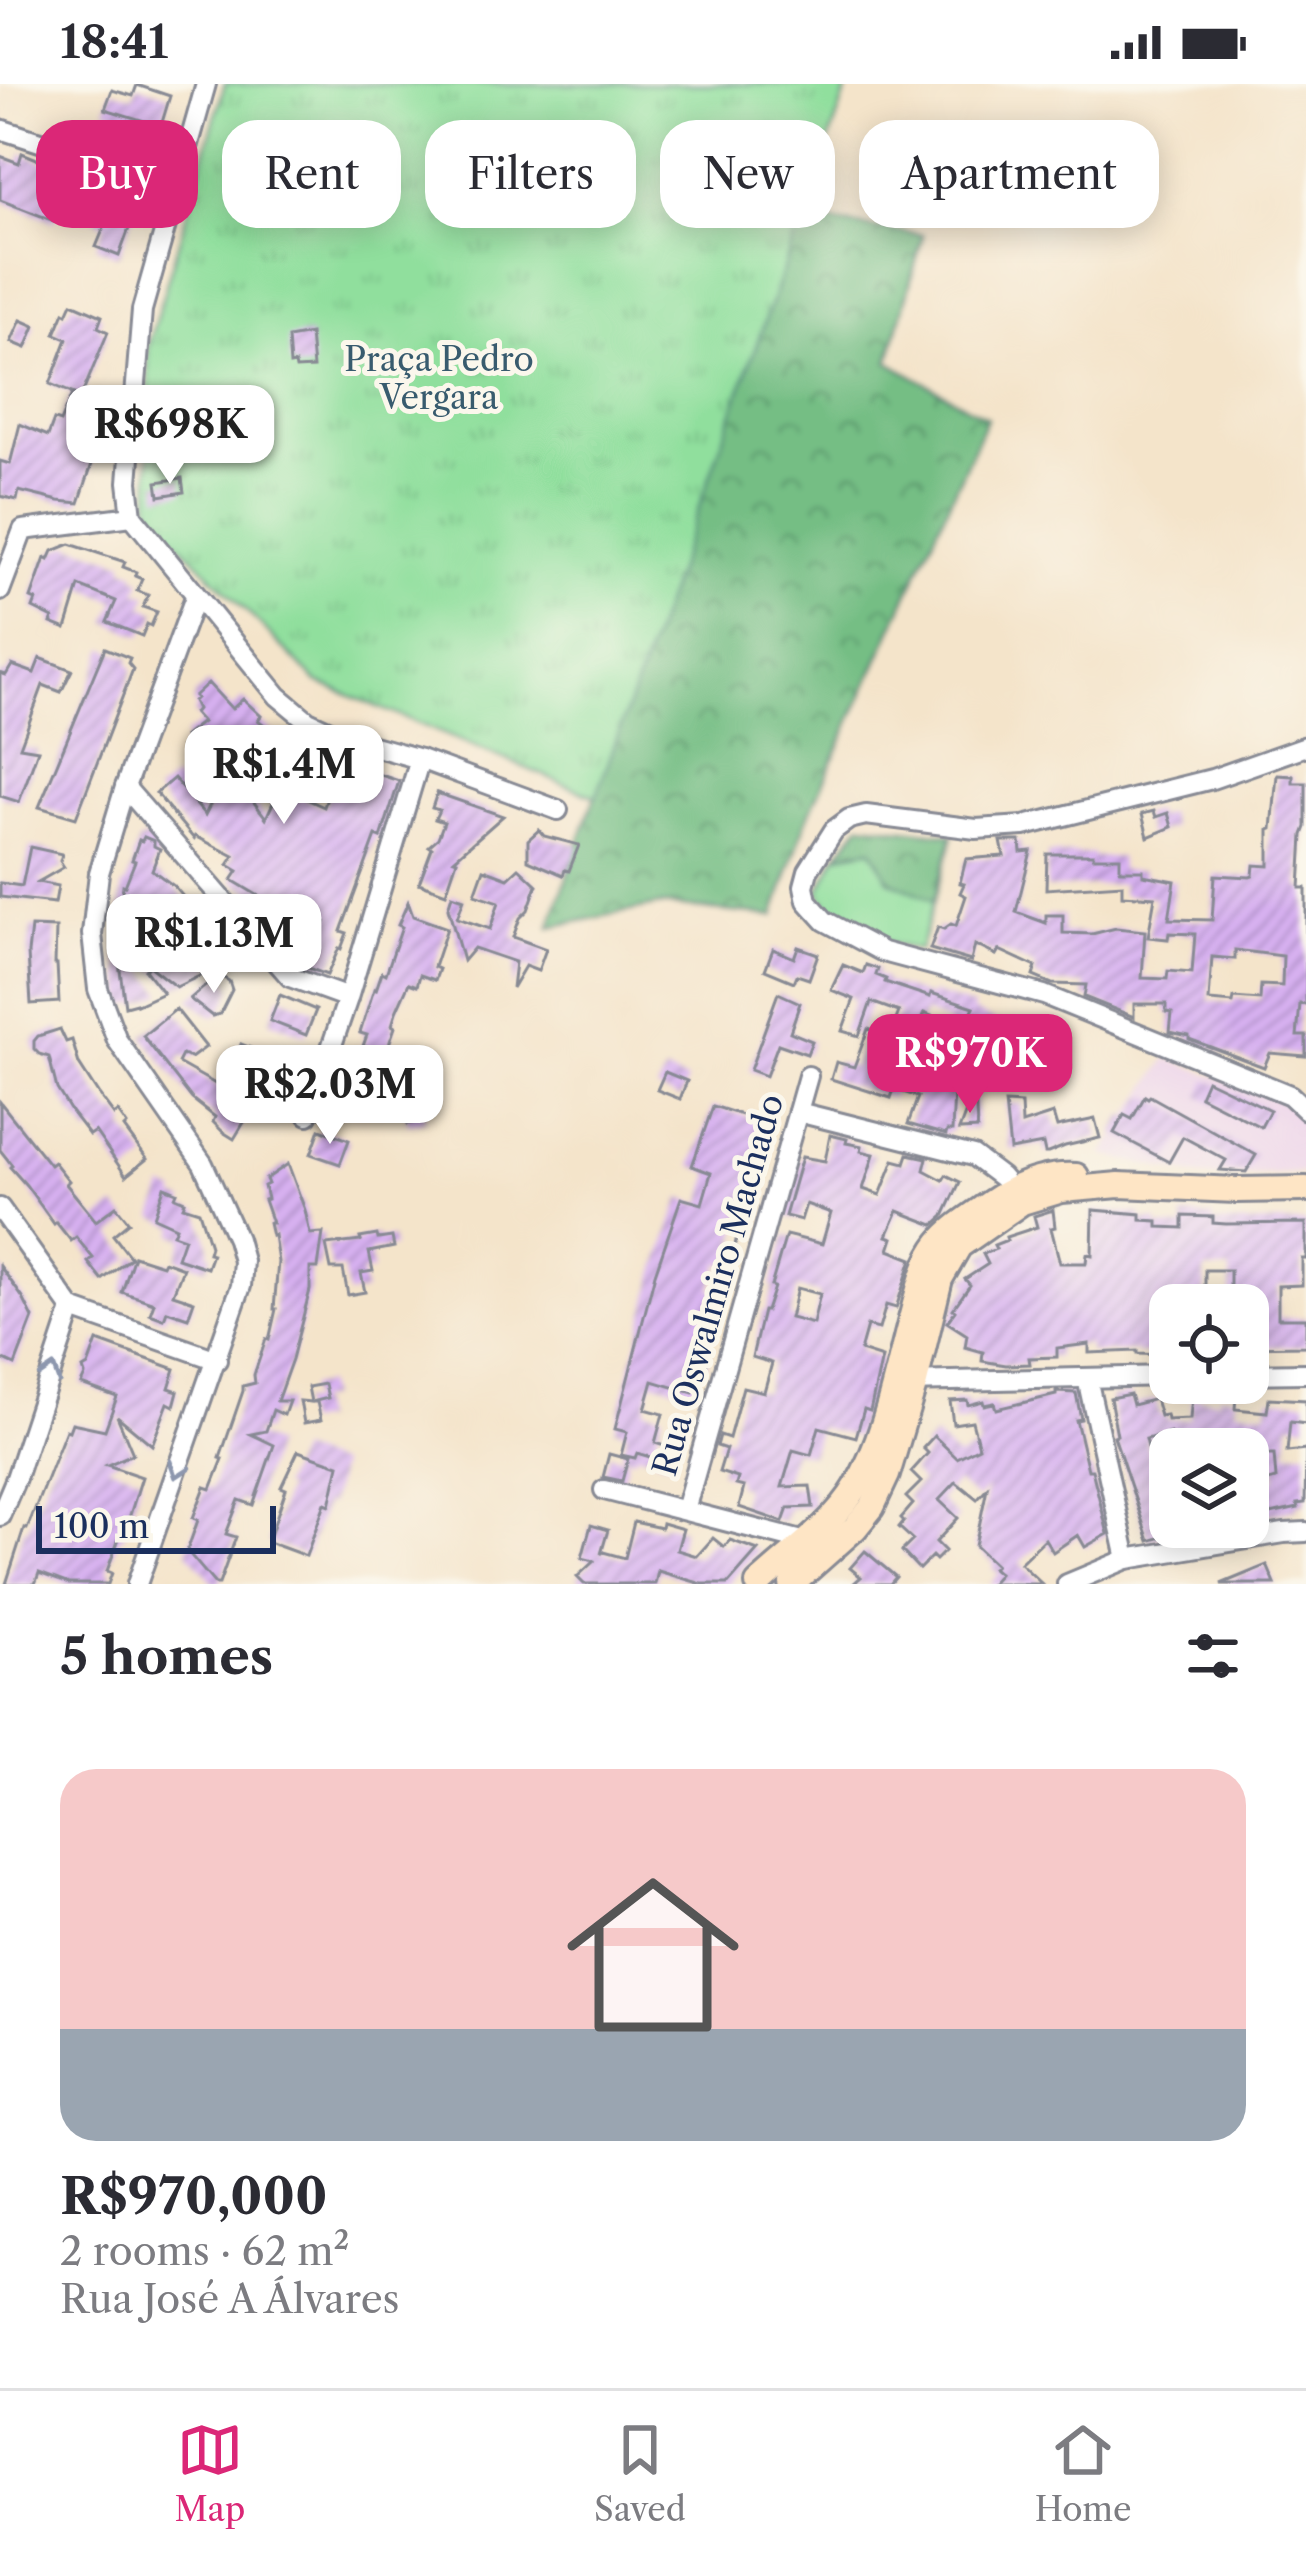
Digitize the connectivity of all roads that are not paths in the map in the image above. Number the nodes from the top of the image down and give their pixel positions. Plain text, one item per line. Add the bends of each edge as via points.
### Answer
1 (206, 84) edge
2 (0, 129) edge
3 (36, 142) edge
4 (132, 516) junction
5 (0, 522) edge
6 (22, 530) junction
7 (0, 591) edge
8 (195, 597) junction
9 (1306, 746) edge
10 (420, 760) junction
11 (125, 787) junction
12 (558, 810) dead end
13 (348, 998) junction
14 (808, 1076) dead end
15 (1306, 1110) edge
16 (798, 1112) junction
17 (308, 1114) dead end
18 (1306, 1189) edge
19 (1017, 1196) junction
20 (0, 1208) edge
21 (72, 1309) junction
22 (217, 1360) junction
23 (1306, 1373) edge
24 (1269, 1374) edge
25 (1149, 1377) edge
26 (1087, 1378) junction
27 (905, 1382) junction
28 (8, 1475) edge
29 (604, 1490) dead end
30 (685, 1510) junction
31 (0, 1516) edge
32 (1306, 1532) edge
33 (805, 1541) junction
34 (830, 1548) junction
35 (1127, 1559) junction
36 (137, 1584) edge
37 (758, 1584) edge
38 (792, 1584) edge
39 (1067, 1584) edge

1 - 4 street via 142,310
2 - 3 street
4 - 6 street
4 - 8 street
5 - 6 street
6 - 7 street
8 - 10 street via 308,721
8 - 11 street
9 - 15 street via 1212,779 1024,826 849,819 834,830 804,886 825,921 883,952 1044,995 1289,1095
10 - 12 street
10 - 13 street
11 - 13 street via 290,977
11 - 22 street via 99,873 92,934 98,988 117,1040 203,1164 238,1239 241,1286
13 - 17 street
14 - 16 street, Rua Oswalmiro Machado
16 - 19 street via 973,1156
16 - 30 street, Rua Oswalmiro Machado
18 - 19 street via 1119,1185
19 - 27 street via 959,1246
20 - 21 street
21 - 22 street
28 -> 21 street
22 -> 36 street
23 - 24 street
25 - 26 street
26 - 27 street
26 - 35 street
27 - 33 street via 854,1492
27 - 34 street via 887,1475 872,1507
28 - 31 street
29 - 30 street
30 - 33 street
32 - 35 street
33 - 34 street
33 - 37 street
34 - 38 street
35 - 39 street

